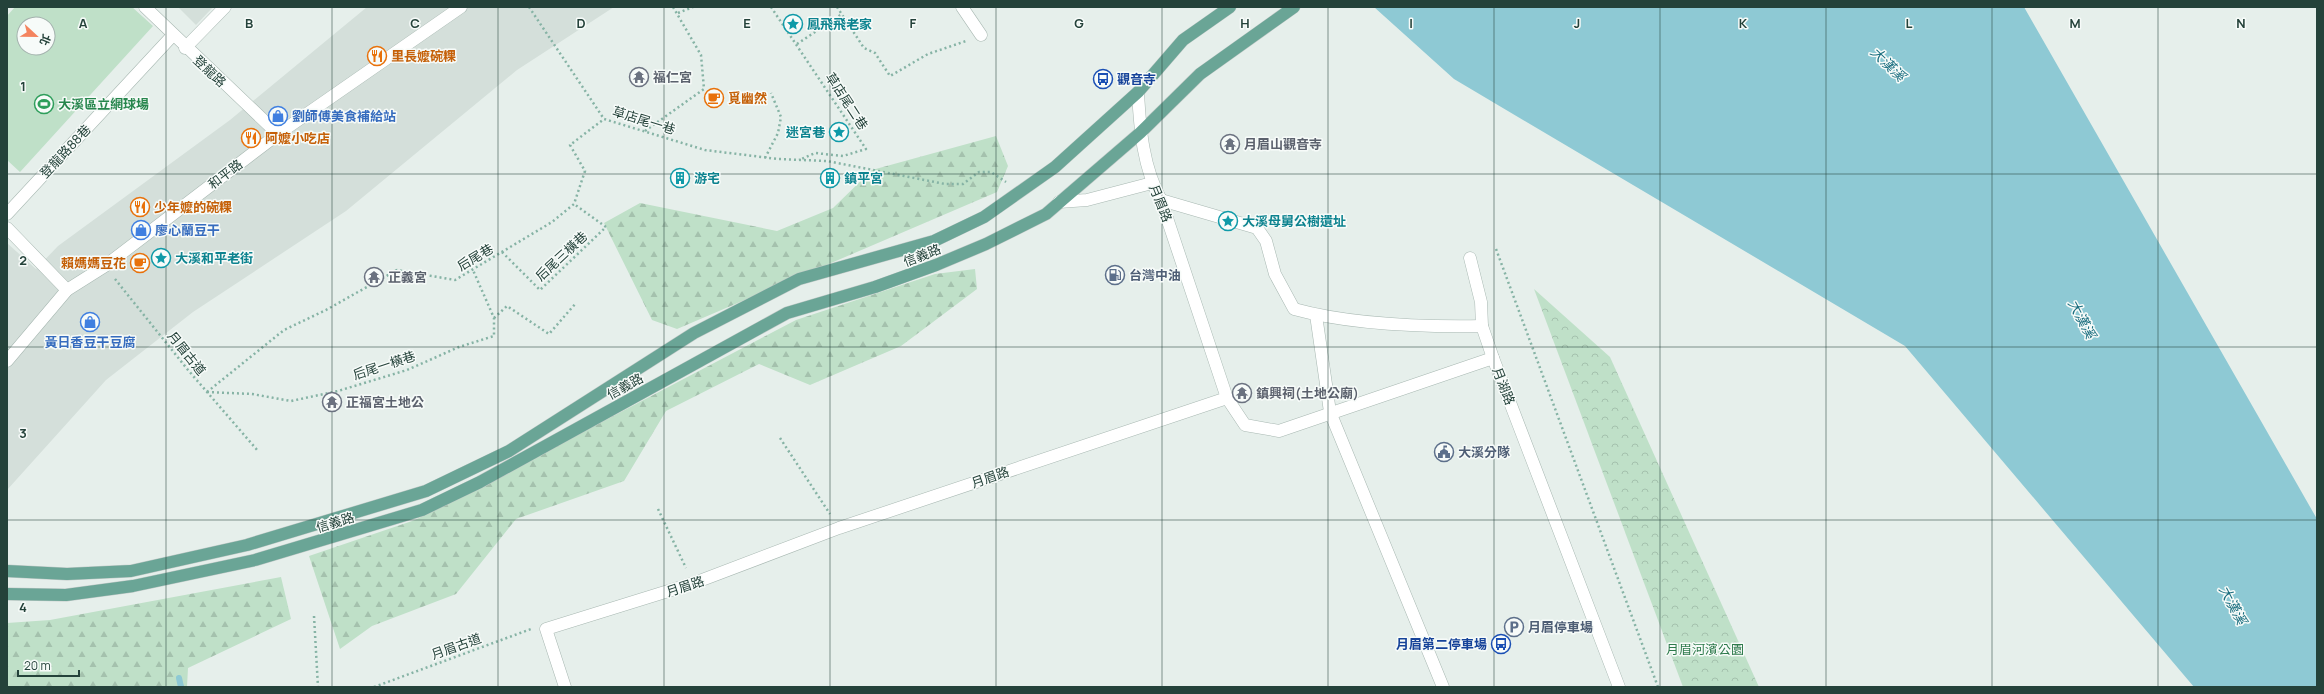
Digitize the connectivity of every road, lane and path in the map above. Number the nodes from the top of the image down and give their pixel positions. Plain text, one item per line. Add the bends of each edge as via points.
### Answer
1 (145, 7) edge
2 (225, 7) edge
3 (461, 7) edge
4 (529, 7) edge
5 (673, 7) edge
6 (693, 7) edge
7 (771, 7) edge
8 (837, 7) edge
9 (962, 7) edge
10 (1230, 7) edge
11 (1294, 7) edge
12 (678, 13) junction
13 (842, 14) junction
14 (173, 35) junction
15 (981, 35) joint
16 (798, 44) junction
17 (185, 48) junction
18 (1138, 92) junction
19 (771, 93) dead end
20 (604, 119) junction
21 (645, 131) junction
22 (1140, 132) junction
23 (278, 134) junction
24 (765, 158) junction
25 (799, 160) junction
26 (1152, 183) junction
27 (1012, 188) dead end
28 (1161, 200) junction
29 (1059, 202) junction
30 (574, 204) junction
31 (7, 214) edge
32 (7, 228) edge
33 (1496, 249) dead end
34 (502, 252) junction
35 (1470, 258) dead end
36 (105, 266) junction
37 (473, 270) junction
38 (67, 290) junction
39 (576, 303) dead end
40 (1316, 315) junction
41 (494, 318) junction
42 (1482, 326) junction
43 (1493, 358) junction
44 (7, 361) edge
45 (207, 392) junction
46 (1227, 398) junction
47 (1330, 412) junction
48 (780, 438) dead end
49 (258, 450) dead end
50 (658, 509) dead end
51 (839, 528) junction
52 (7, 571) edge
53 (694, 583) junction
54 (7, 594) edge
55 (314, 616) dead end
56 (546, 629) junction
57 (318, 687) edge
58 (374, 687) edge
59 (565, 687) edge
60 (1443, 687) edge
61 (1619, 687) edge
62 (1658, 687) edge

1 - 14 street, 登龍路
2 - 17 street
3 - 23 street, 和平路
4 - 20 path, 草店尾一巷
5 - 12 path
6 - 12 path
7 - 16 path, 草店尾二巷
8 - 13 path
9 - 15 street
10 - 18 main road, 信義路 via 1183,40
11 - 22 main road, 信義路 via 1200,74
12 - 21 path via 701,55 704,89
13 - 15 path via 864,48 875,53 890,76 928,54
13 - 16 path
14 - 17 street, 登龍路
14 - 31 street, 登龍路88巷
16 - 25 path, 草店尾二巷 via 866,149 843,156 816,153
17 - 23 street, 登龍路
18 - 22 street, 月眉路
18 - 52 main road, 信義路 via 1056,168 984,217 934,241 799,279 694,333 509,451 426,491 247,545 131,571 67,574
19 - 24 path via 781,117 778,133
20 - 21 path, 草店尾一巷
20 - 30 path via 570,145 585,171
21 - 24 path, 草店尾一巷 via 705,150
22 - 26 street, 月眉路
22 - 29 main road, 信義路
23 - 36 street, 和平路
24 - 25 path, 草店尾一巷
25 - 27 path, 草店尾一巷 via 827,161 945,184 963,184 978,172 991,172
26 - 28 street, 月眉路
26 - 29 street via 1087,200
28 - 40 street via 1257,228 1266,241 1275,274 1294,309
28 - 46 street, 月眉路
29 - 54 main road, 信義路 via 1046,214 1019,228 943,262 875,287 787,313 480,482 422,510 255,560 133,586 66,595
30 - 34 path, 后尾巷 via 552,222
30 - 34 path, 后尾三橫巷 via 606,227 540,290
32 - 38 street
33 - 62 path
34 - 37 path, 后尾巷
35 - 42 street via 1482,302
36 - 38 street, 和平路
36 - 45 path, 月眉古道
37 - 41 path, 后尾一橫巷
37 - 45 path, 后尾巷 via 455,280 397,270 326,310 284,330
38 - 44 street, 和平路
39 - 41 path via 550,334 507,306
40 - 42 street via 1443,327
40 - 47 street
41 - 45 path, 后尾一橫巷 via 494,336 459,347 407,370 338,391 291,401 252,394
42 - 43 street
43 - 47 street, 月湖路
43 - 61 street, 月湖路
45 - 49 path, 月眉古道
46 - 47 street, 月湖路 via 1245,425 1280,430
46 - 51 street, 月眉路
47 - 60 street
48 - 51 path
50 - 53 path
51 - 53 street, 月眉路
53 - 56 street, 月眉路
55 - 57 path
56 - 58 path, 月眉古道 via 529,629
56 - 59 street

